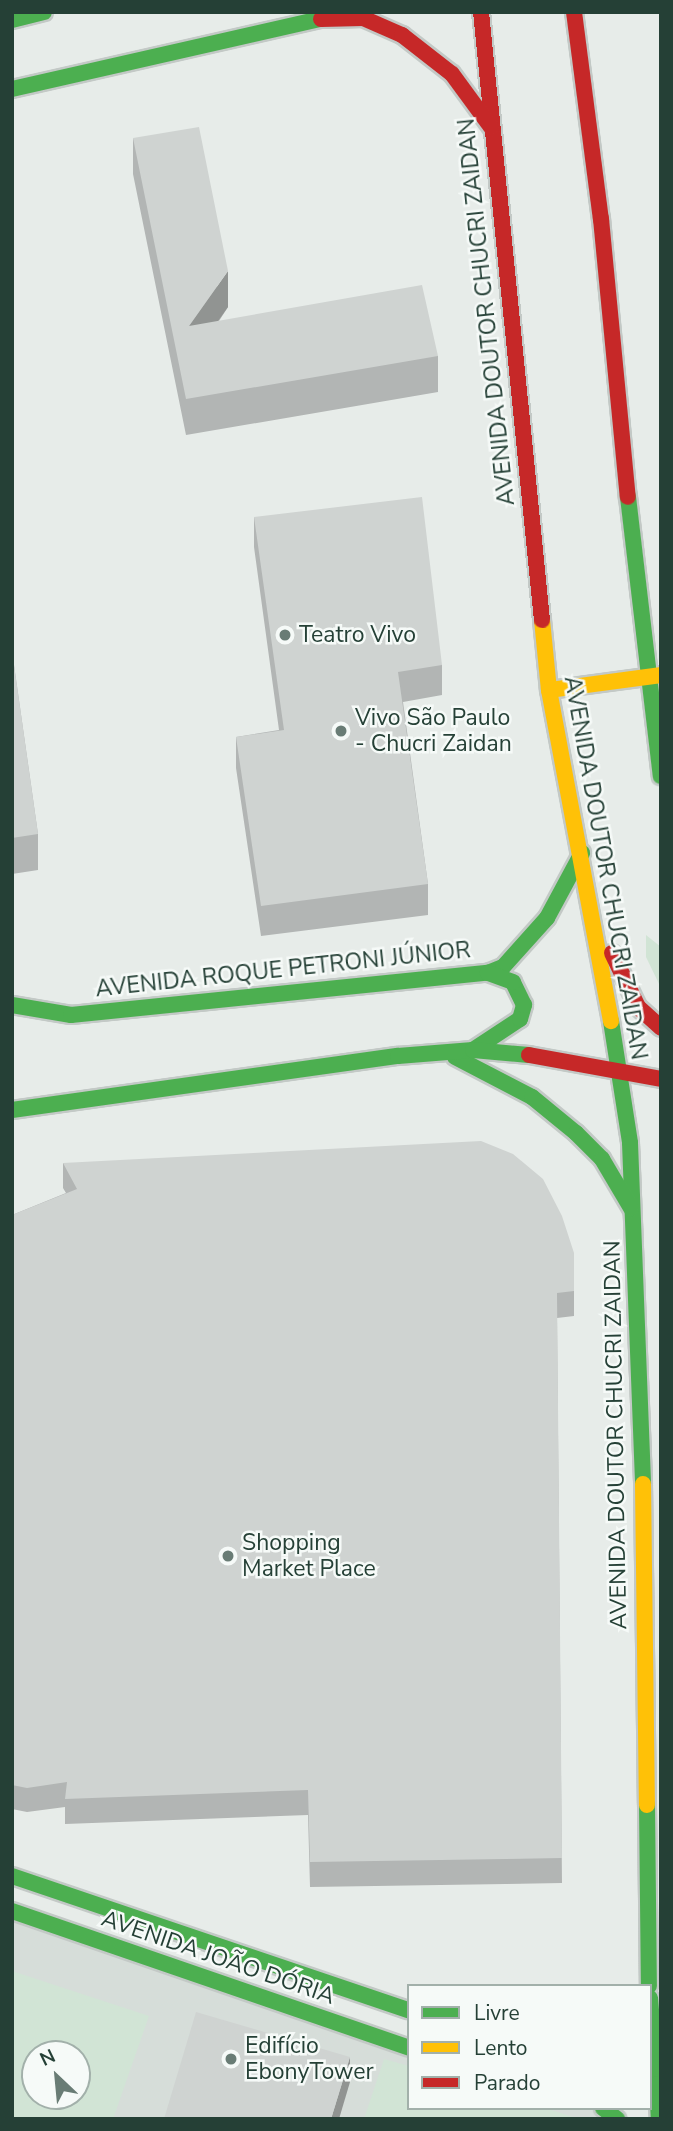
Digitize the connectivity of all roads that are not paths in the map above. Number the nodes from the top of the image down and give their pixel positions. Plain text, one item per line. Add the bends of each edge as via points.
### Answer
1 (44, 12) edge
2 (481, 12) edge
3 (574, 12) edge
4 (12, 20) edge
5 (12, 89) edge
6 (491, 127) junction
7 (653, 676) edge
8 (549, 690) junction
9 (661, 776) edge
10 (582, 853) junction
11 (595, 919) junction
12 (488, 973) junction
13 (12, 1005) edge
14 (661, 1028) edge
15 (473, 1050) junction
16 (446, 1053) junction
17 (617, 1068) junction
18 (661, 1079) edge
19 (12, 1110) edge
20 (634, 1212) junction
21 (12, 1876) edge
22 (12, 1911) edge
23 (647, 1968) junction
24 (632, 1984) edge
25 (649, 1984) edge
26 (407, 2009) edge
27 (652, 2027) edge
28 (407, 2047) edge
29 (656, 2085) edge
30 (659, 2119) edge

1 - 4 main road
2 - 6 main road, AVENIDA DOUTOR CHUCRI ZAIDAN
3 - 7 main road
5 - 6 main road via 336,15 363,18 402,35 452,74
6 - 8 main road, AVENIDA DOUTOR CHUCRI ZAIDAN
7 - 8 main road
7 - 9 main road
8 - 10 main road, AVENIDA DOUTOR CHUCRI ZAIDAN
10 - 11 main road, AVENIDA DOUTOR CHUCRI ZAIDAN
10 - 12 main road, AVENIDA ROQUE PETRONI JÚNIOR via 547,918 503,967
11 - 14 main road via 638,1007
11 - 17 main road, AVENIDA DOUTOR CHUCRI ZAIDAN
12 - 13 main road, AVENIDA ROQUE PETRONI JÚNIOR via 71,1015
12 - 15 main road via 513,982 524,1005 520,1018
15 - 16 main road
15 - 17 main road via 544,1055
16 - 19 main road
16 - 20 main road via 511,1084 576,1133 602,1159
17 - 18 main road
17 - 20 main road, AVENIDA DOUTOR CHUCRI ZAIDAN via 630,1143
20 - 23 main road, AVENIDA DOUTOR CHUCRI ZAIDAN via 643,1444
21 - 26 main road, AVENIDA JOÃO DÓRIA
22 - 28 main road, AVENIDA JOÃO DÓRIA
23 - 24 main road
23 - 25 main road, AVENIDA DOUTOR CHUCRI ZAIDAN
27 - 29 main road
29 - 30 main road

